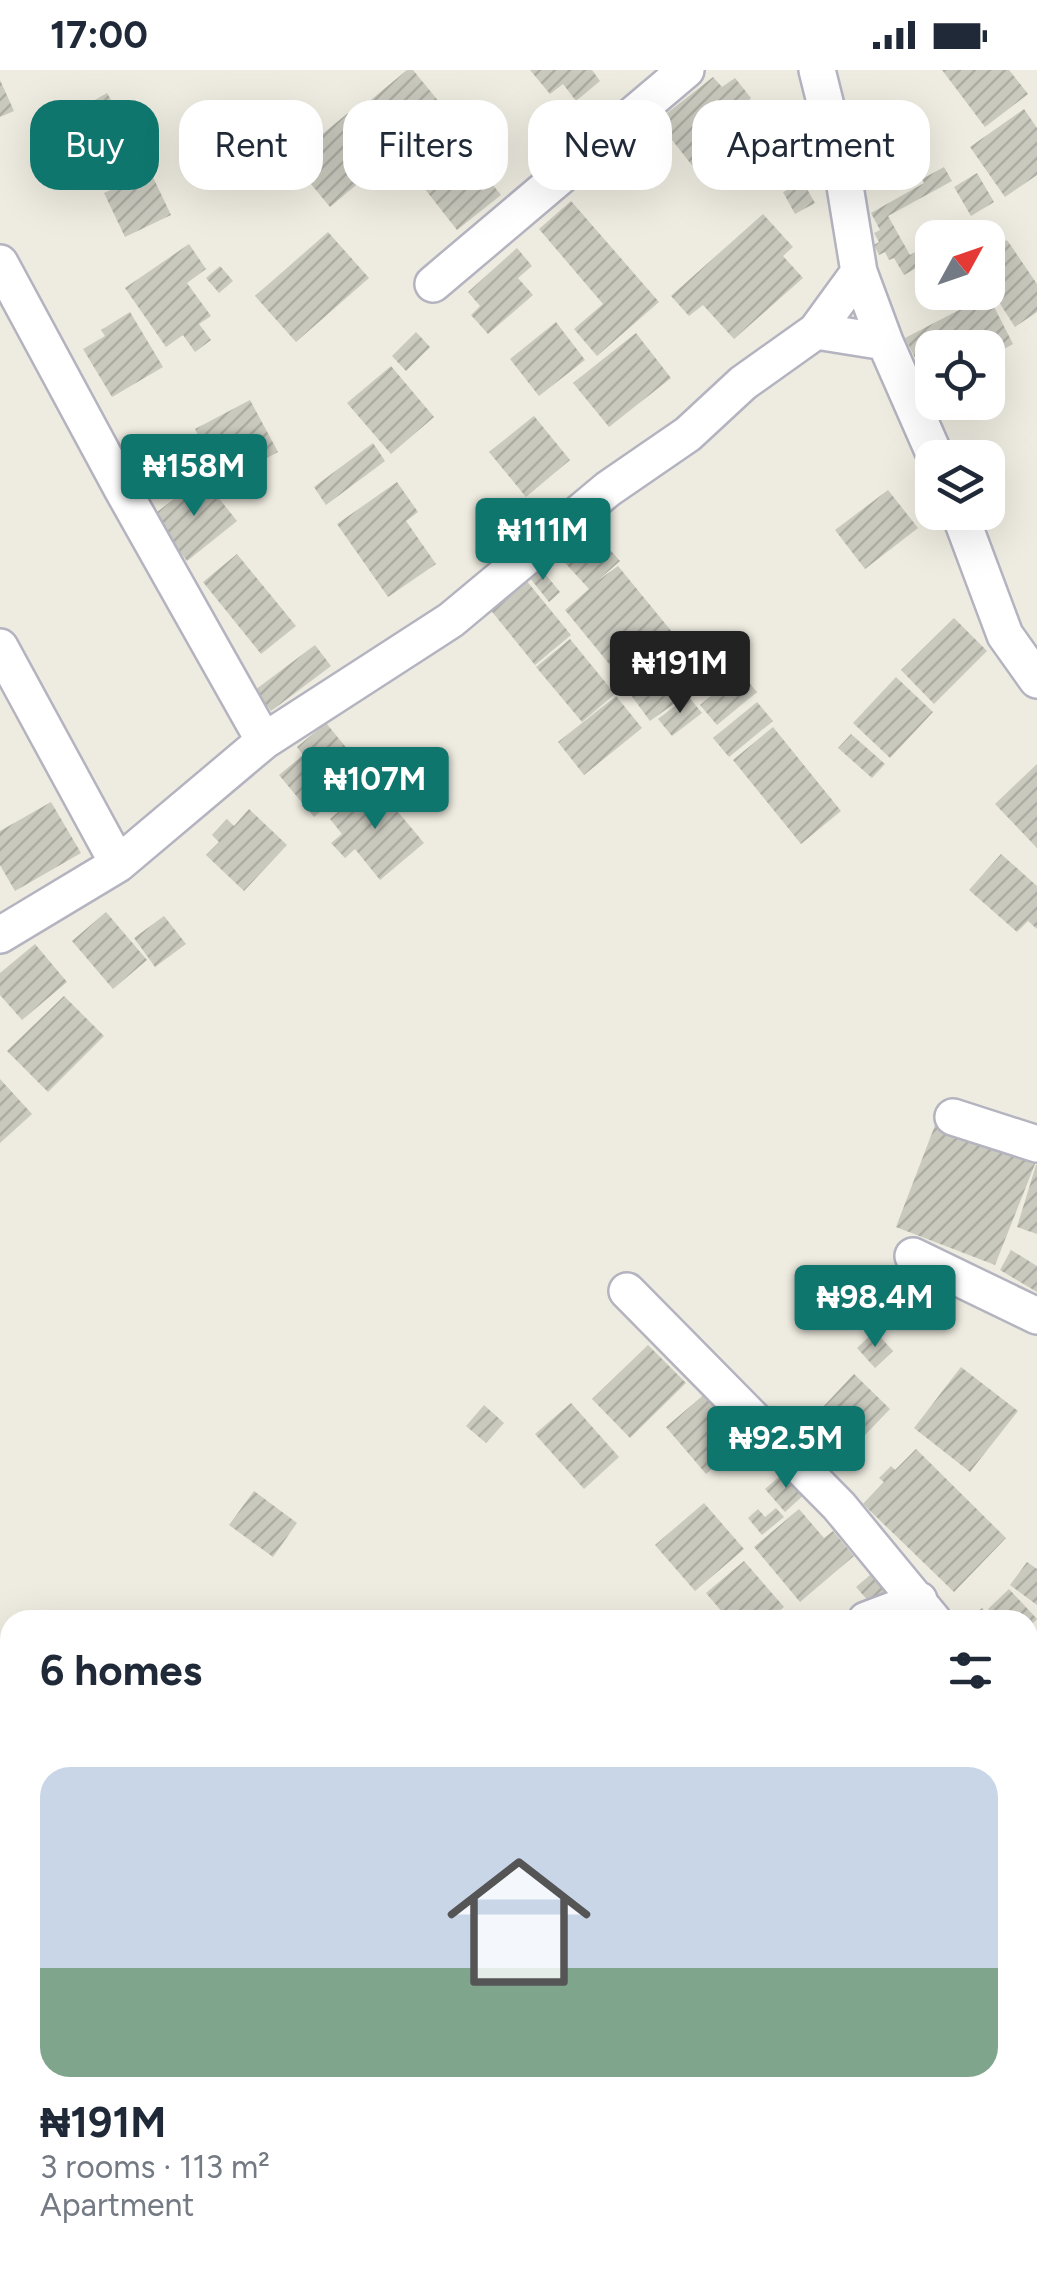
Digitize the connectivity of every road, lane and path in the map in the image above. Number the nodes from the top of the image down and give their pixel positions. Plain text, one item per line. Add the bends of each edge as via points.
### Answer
1 (686, 70) edge
2 (818, 70) edge
3 (0, 263) edge
4 (859, 272) junction
5 (434, 284) dead end
6 (816, 331) junction
7 (885, 342) junction
8 (928, 440) edge
9 (966, 530) edge
10 (0, 647) edge
11 (1037, 680) edge
12 (264, 740) junction
13 (118, 864) junction
14 (0, 935) edge
15 (953, 1118) dead end
16 (1037, 1144) edge
17 (913, 1256) dead end
18 (628, 1291) dead end
19 (1037, 1316) edge
20 (926, 1610) edge

1 - 5 street
2 - 4 street
3 - 12 street
4 - 6 street
4 - 7 street
6 - 7 street
6 - 12 street via 608,489 451,620
7 - 8 street
9 - 11 street via 1005,636
10 - 13 street
12 - 13 street
13 - 14 street
15 - 16 street
17 - 19 street
18 - 20 street via 839,1506

